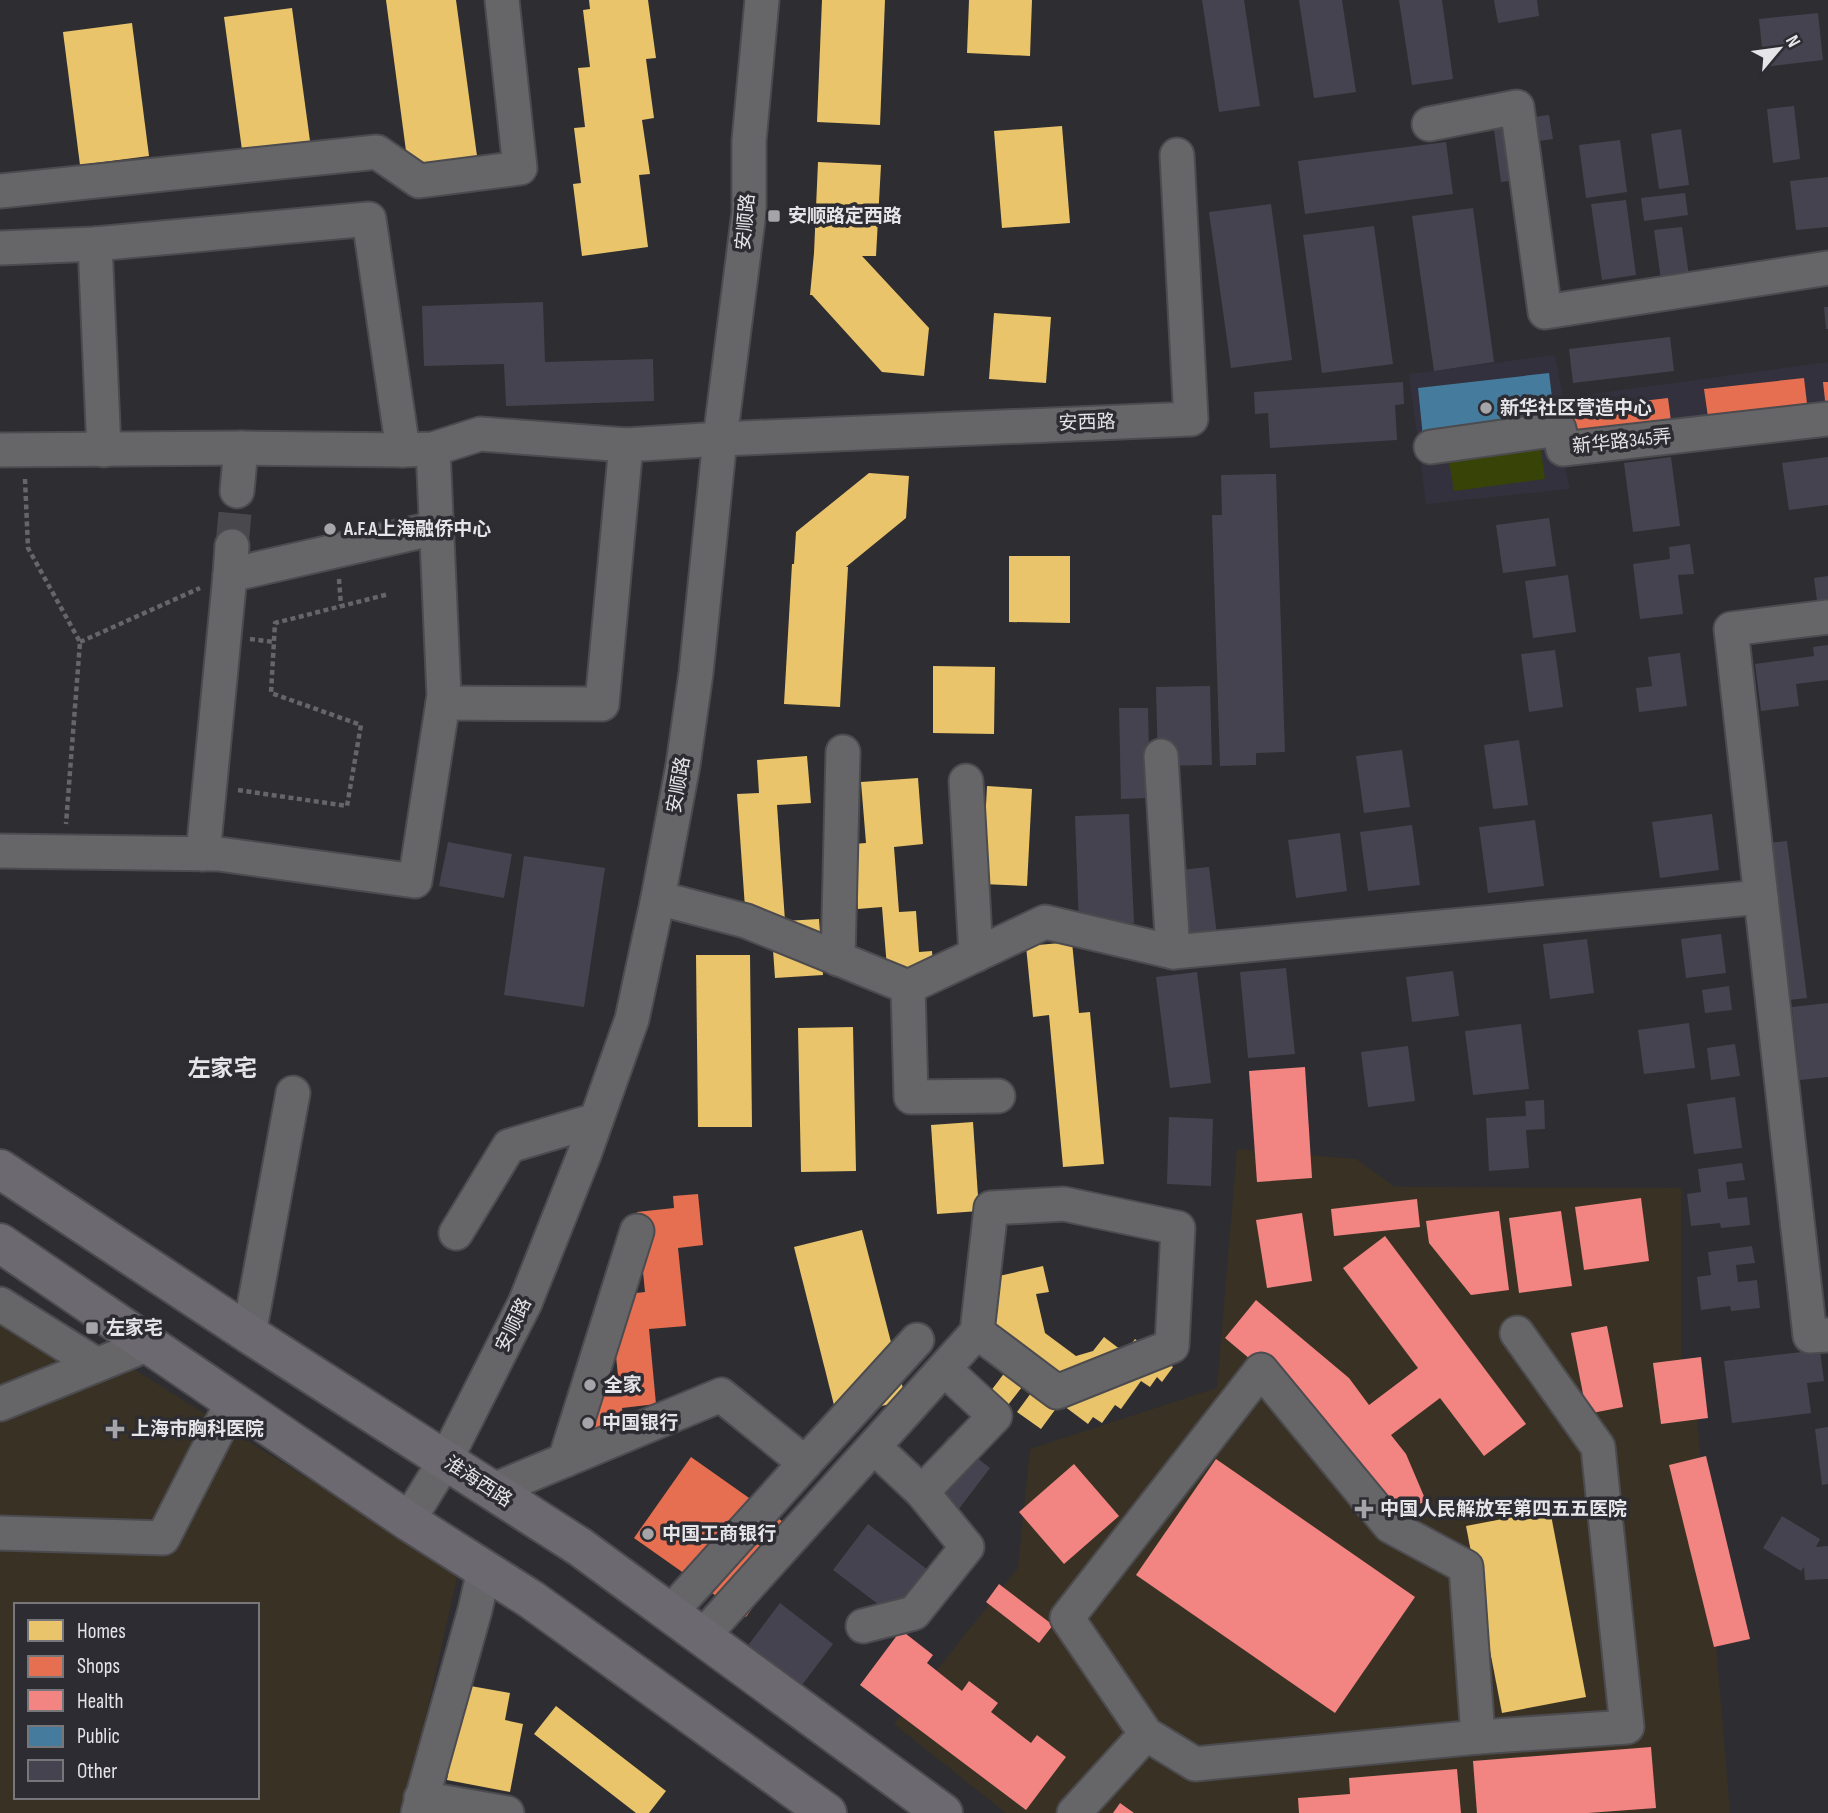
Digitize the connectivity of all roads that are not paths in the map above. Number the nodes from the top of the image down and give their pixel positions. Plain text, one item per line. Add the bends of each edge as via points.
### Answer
1 (502, 0) edge
2 (762, 0) edge
3 (1429, 124) dead end
4 (1177, 155) dead end
5 (0, 191) edge
6 (95, 244) junction
7 (0, 248) edge
8 (1828, 268) edge
9 (1828, 419) edge
10 (720, 439) junction
11 (626, 445) junction
12 (1431, 447) dead end
13 (241, 448) junction
14 (418, 449) junction
15 (12, 450) edge
16 (104, 450) junction
17 (237, 491) tunnel mouth
18 (436, 528) junction
19 (1828, 617) edge
20 (443, 703) junction
21 (843, 752) dead end
22 (1161, 756) dead end
23 (966, 781) dead end
24 (0, 852) edge
25 (203, 854) junction
26 (1761, 897) junction
27 (658, 898) junction
28 (1173, 952) junction
29 (976, 955) junction
30 (838, 959) junction
31 (908, 987) junction
32 (293, 1093) dead end
33 (998, 1097) dead end
34 (596, 1120) junction
35 (0, 1169) edge
36 (637, 1231) dead end
37 (456, 1233) dead end
38 (0, 1243) edge
39 (0, 1304) edge
40 (977, 1332) junction
41 (1517, 1333) dead end
42 (249, 1334) junction
43 (1828, 1335) edge
44 (917, 1340) dead end
45 (149, 1344) junction
46 (97, 1365) junction
47 (944, 1369) junction
48 (233, 1401) junction
49 (0, 1404) edge
50 (874, 1447) junction
51 (565, 1460) junction
52 (445, 1461) junction
53 (805, 1463) junction
54 (491, 1490) junction
55 (922, 1492) junction
56 (408, 1521) junction
57 (0, 1533) edge
58 (484, 1570) junction
59 (670, 1613) junction
60 (863, 1626) dead end
61 (702, 1637) junction
62 (1146, 1734) junction
63 (1478, 1737) junction
64 (420, 1806) edge
65 (507, 1813) edge
66 (827, 1813) edge
67 (943, 1813) edge
68 (1074, 1813) edge

1 - 5 street via 520,167 419,181 377,152
2 - 10 street, 安顺路 via 749,212
3 - 8 street via 1517,107 1545,313
4 - 10 street, 安西路 via 1191,419
6 - 7 street
6 - 14 street via 369,219
6 - 16 street
9 - 12 street, 新华路345弄 via 1563,449 1559,429
10 - 11 street
10 - 27 street, 安顺路 via 696,673
11 - 14 street via 480,434
11 - 20 street via 602,704
13 - 14 street
13 - 16 street
13 - 17 street
14 - 18 street
15 - 16 street
18 - 20 street
18 - 25 street via 231,560
19 - 26 street via 1731,629
20 - 25 street via 415,881
21 - 30 street
22 - 28 street
23 - 29 street
24 - 25 street
26 - 28 street
26 - 43 street via 1810,1336
27 - 30 street via 746,921
27 - 34 street, 安顺路 via 632,1019
28 - 29 street via 1045,922
29 - 31 street
30 - 31 street
31 - 33 street via 912,1097
32 - 42 street
34 - 37 street via 509,1146
34 - 52 street, 安顺路 via 526,1303
35 - 42 main road, 淮海西路
36 - 51 street
38 - 45 main road
39 - 46 street
40 - 40 street via 991,1208 1064,1204 1178,1228 1172,1346 1057,1392
40 - 47 street
41 - 63 street via 1598,1447 1628,1727
42 - 52 main road, 淮海西路
44 - 53 street
45 - 46 street
45 - 48 main road
46 - 49 street
47 - 50 street
47 - 55 street via 995,1416
48 - 56 main road
48 - 57 street via 163,1538
50 - 55 street
50 - 61 street
51 - 53 street via 720,1395
51 - 54 street
52 - 54 main road, 淮海西路
52 - 56 street, 安顺路
53 - 59 street
54 - 59 main road, 淮海西路
55 - 60 street via 967,1547 914,1613
56 - 58 main road
58 - 64 street
58 - 66 main road
59 - 61 main road, 淮海西路
61 - 67 main road, 淮海西路
62 - 63 street via 1195,1764
62 - 63 street via 1067,1618 1261,1370 1390,1526 1466,1567
62 - 68 street
64 - 65 street

